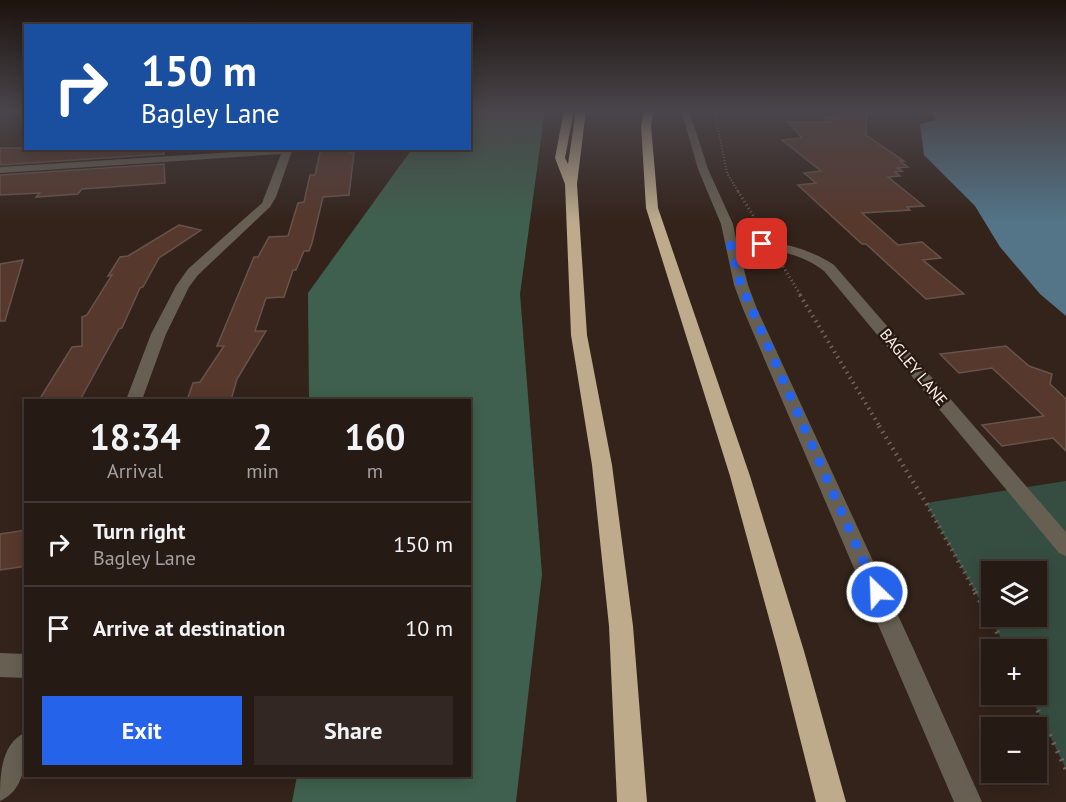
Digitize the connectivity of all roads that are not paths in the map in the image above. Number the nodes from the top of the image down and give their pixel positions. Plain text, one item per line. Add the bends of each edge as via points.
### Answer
1 (562, 147) edge
2 (576, 147) edge
3 (648, 147) edge
4 (696, 147) edge
5 (287, 150) edge
6 (0, 170) edge
7 (571, 184) junction
8 (730, 242) junction
9 (135, 399) edge
10 (1066, 547) edge
11 (0, 665) edge
12 (24, 666) edge
13 (24, 748) edge
14 (0, 786) edge
15 (632, 802) edge
16 (831, 802) edge
17 (968, 802) edge

1 - 7 highway via 560,158
2 - 7 highway
3 - 16 highway via 652,208 740,476
4 - 8 street via 727,224
5 - 6 street
5 - 9 street via 266,205 183,285 155,342
7 - 15 highway via 579,335 602,465 621,626
8 - 10 street, BAGLEY LANE via 787,247 813,256 829,268
8 - 17 street via 750,309
11 - 12 street
13 - 14 street

